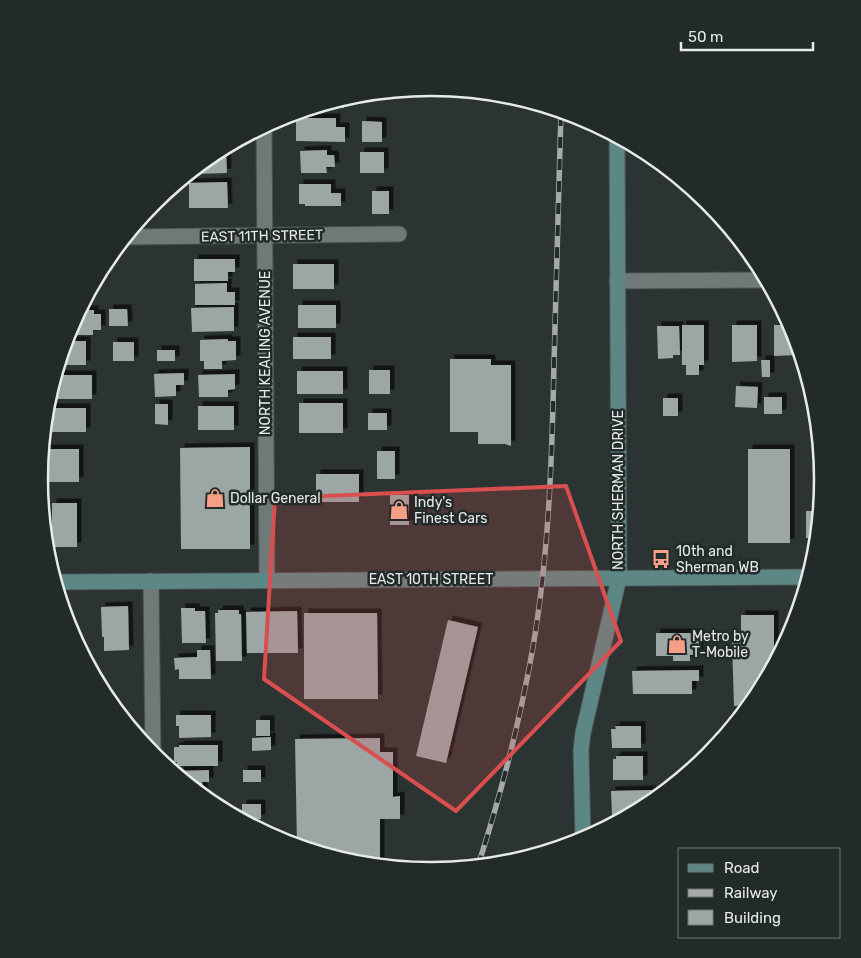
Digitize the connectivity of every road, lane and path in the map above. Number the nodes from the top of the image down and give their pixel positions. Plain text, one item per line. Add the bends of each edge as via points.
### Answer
1 (264, 134) edge
2 (617, 144) edge
3 (399, 234) dead end
4 (264, 236) junction
5 (134, 237) edge
6 (758, 280) edge
7 (617, 281) junction
8 (800, 577) edge
9 (619, 578) junction
10 (267, 580) junction
11 (151, 581) junction
12 (62, 582) edge
13 (153, 742) edge
14 (583, 830) edge

1 - 4 street, NORTH KEALING AVENUE
2 - 7 main road, NORTH SHERMAN DRIVE
3 - 4 street, EAST 11TH STREET
4 - 5 street, EAST 11TH STREET
4 - 10 street, NORTH KEALING AVENUE
6 - 7 street
7 - 9 main road, NORTH SHERMAN DRIVE
8 - 9 main road, EAST 10TH STREET
9 - 10 main road, EAST 10TH STREET
9 - 14 main road, NORTH SHERMAN DRIVE via 583,733
10 - 11 main road, EAST 10TH STREET
11 - 12 main road, EAST 10TH STREET
11 - 13 street

